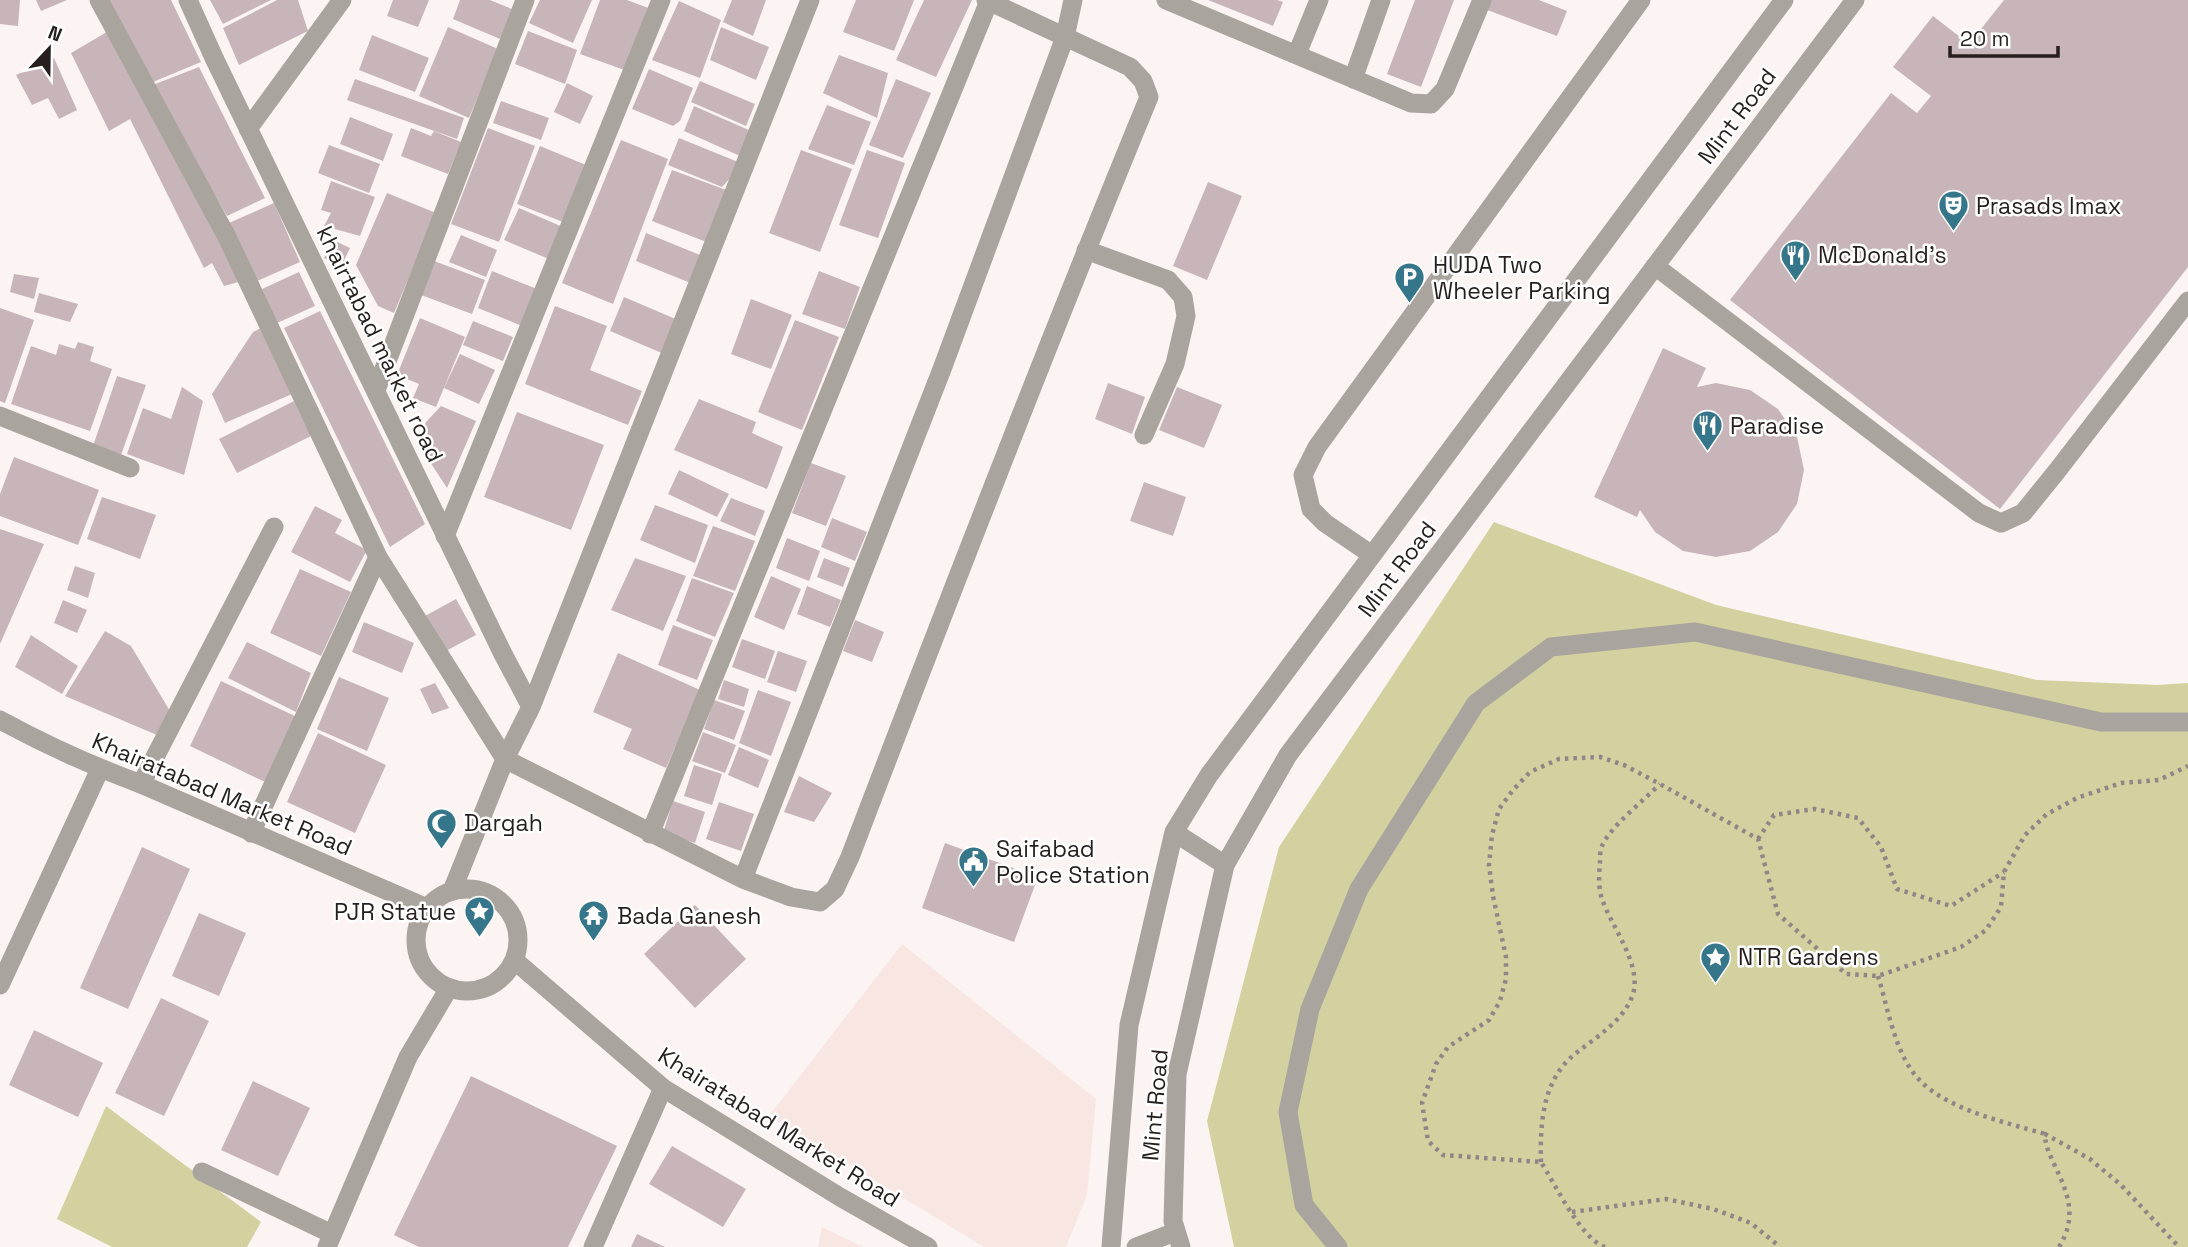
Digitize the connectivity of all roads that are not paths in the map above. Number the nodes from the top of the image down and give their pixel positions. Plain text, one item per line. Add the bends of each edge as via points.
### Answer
1 (99, 0) edge
2 (188, 0) edge
3 (342, 0) edge
4 (525, 0) edge
5 (661, 0) edge
6 (810, 0) edge
7 (1073, 0) edge
8 (1166, 0) edge
9 (1319, 0) edge
10 (1381, 0) edge
11 (1482, 0) edge
12 (1641, 0) edge
13 (1784, 0) edge
14 (1855, 0) edge
15 (987, 1) edge
16 (1065, 37) junction
17 (1297, 54) junction
18 (1353, 79) junction
19 (248, 130) junction
20 (1086, 250) junction
21 (1655, 266) junction
22 (2188, 301) edge
23 (376, 390) junction
24 (0, 416) edge
25 (1144, 435) dead end
26 (130, 468) dead end
27 (274, 527) dead end
28 (445, 536) junction
29 (1372, 555) junction
30 (378, 557) junction
31 (531, 707) junction
32 (0, 720) edge
33 (2188, 722) edge
34 (505, 759) junction
35 (100, 769) junction
36 (141, 784) junction
37 (1174, 832) junction
38 (251, 833) junction
39 (650, 834) junction
40 (1225, 865) junction
41 (743, 879) junction
42 (452, 891) junction
43 (427, 908) junction
44 (514, 960) junction
45 (0, 985) edge
46 (449, 988) junction
47 (663, 1088) junction
48 (202, 1172) dead end
49 (330, 1240) edge
50 (1178, 1240) edge
51 (925, 1246) edge
52 (593, 1247) edge
53 (1111, 1247) edge
54 (1136, 1247) edge
55 (1338, 1247) edge

1 - 30 street via 227,237
2 - 19 street, khairtabad market road
3 - 19 street
4 - 23 street
5 - 28 street
6 - 31 street
7 - 16 street
8 - 17 street
9 - 17 street
10 - 18 street
11 - 18 street via 1445,89 1431,104 1411,103
12 - 29 street via 1317,447 1303,475 1311,509
13 - 29 street, Mint Road
14 - 21 street, Mint Road
15 - 16 street
15 - 39 street
16 - 20 street via 1130,67 1149,97
16 - 41 street via 942,369
17 - 18 street
19 - 23 street, khairtabad market road
20 - 25 street via 1168,280 1183,297 1186,316 1175,364
20 - 41 street via 835,889 820,902 790,897
21 - 22 street via 1979,513 2001,523 2023,513
21 - 40 street, Mint Road via 1288,755
23 - 28 street, khairtabad market road
24 - 26 street
27 - 36 street
28 - 31 street, khairtabad market road
29 - 37 street, Mint Road via 1209,775
30 - 34 street
30 - 38 street
31 - 34 street
32 - 35 street, Khairatabad Market Road
33 - 55 street via 2101,722 1695,632 1551,647 1475,703 1359,889 1310,1009 1288,1112 1304,1205
34 - 39 street
34 - 42 street
35 - 36 street, Khairatabad Market Road
35 - 45 street
36 - 38 street, Khairatabad Market Road
37 - 40 street
37 - 53 street, Mint Road via 1129,1025
38 - 43 street, Khairatabad Market Road
39 - 41 street
40 - 50 street, Mint Road via 1177,1074 1173,1221
42 - 43 street
42 - 44 street via 475,889 496,899 512,916 518,938
43 - 46 street via 416,937 418,953 424,968
44 - 46 street via 494,984 480,990
44 - 47 street, Khairatabad Market Road
46 - 49 street via 408,1056
47 - 51 street, Khairatabad Market Road
47 - 52 street
48 - 49 street
50 - 54 street

